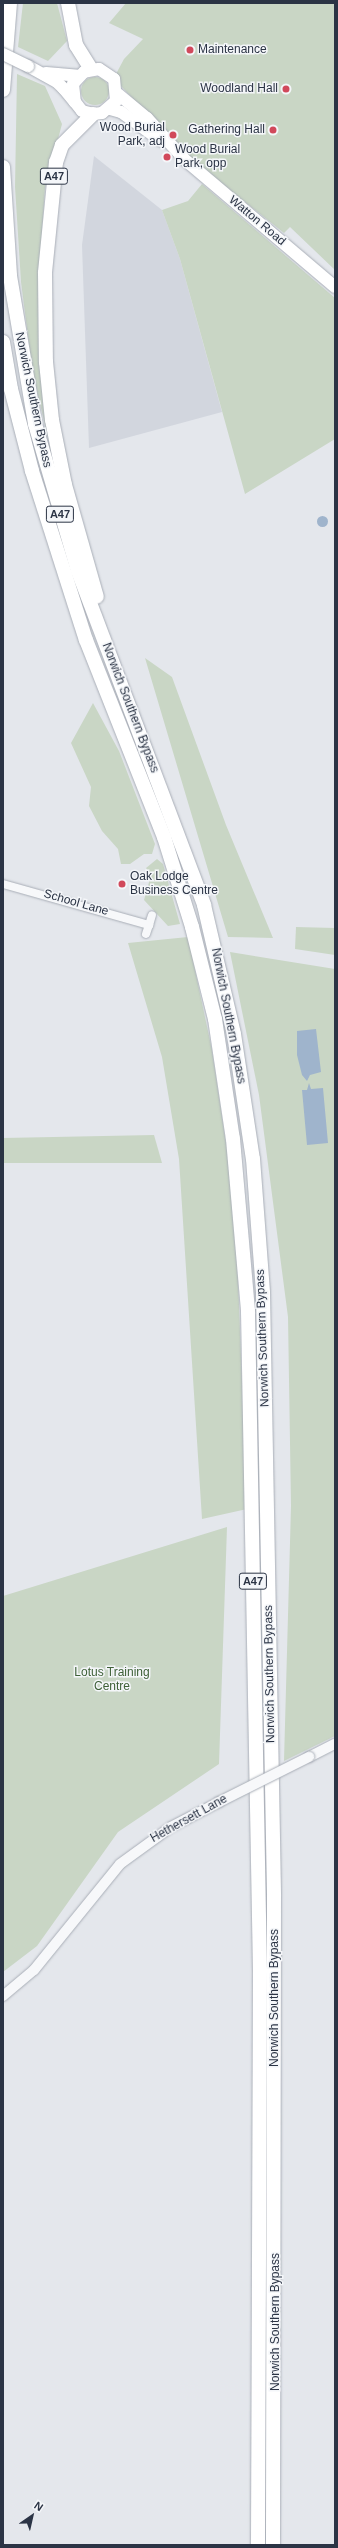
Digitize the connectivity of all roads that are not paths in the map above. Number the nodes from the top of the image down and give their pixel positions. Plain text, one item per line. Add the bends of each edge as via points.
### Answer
1 (10, 3) edge
2 (68, 3) edge
3 (3, 54) edge
4 (87, 64) junction
5 (43, 72) junction
6 (78, 76) junction
7 (3, 90) edge
8 (118, 94) junction
9 (75, 102) junction
10 (110, 109) junction
11 (93, 114) junction
12 (180, 155) junction
13 (3, 167) edge
14 (335, 287) edge
15 (3, 342) edge
16 (3, 397) edge
17 (86, 640) junction
18 (183, 845) junction
19 (3, 884) edge
20 (152, 915) dead end
21 (149, 924) junction
22 (146, 934) dead end
23 (335, 1744) edge
24 (3, 1996) edge
25 (258, 2545) edge
26 (273, 2545) edge

1 - 7 highway
2 - 4 highway via 76,45
3 - 5 main road, bridge
4 - 6 main road
4 - 8 main road, Watton Road via 106,72 114,79
5 - 6 main road
5 - 9 main road
6 - 9 main road via 73,89
8 - 10 main road
8 - 12 main road, Watton Road via 147,118
9 - 11 main road via 82,111
10 - 11 main road
10 - 12 main road, Watton Road via 121,112
11 - 18 highway, A47 via 62,145 56,162 45,273 46,362 52,420 65,485 96,594
12 - 14 main road, Watton Road
13 - 18 highway, Norwich Southern Bypass / A47 via 10,276 21,350 54,498 78,571
15 - 17 highway, Norwich Southern Bypass / A47 via 11,389 32,471
16 - 17 highway, A47 via 41,521
17 - 25 highway, Norwich Southern Bypass / A47 via 164,837 192,927 215,1019 244,1239 260,1970
18 - 26 highway, Norwich Southern Bypass / A47 via 204,905 234,1034 253,1159 263,1285 274,1896
19 - 21 street, School Lane
20 - 21 street
21 - 22 street
23 - 24 street, Hethersett Lane, bridge via 171,1827 120,1864 34,1970

